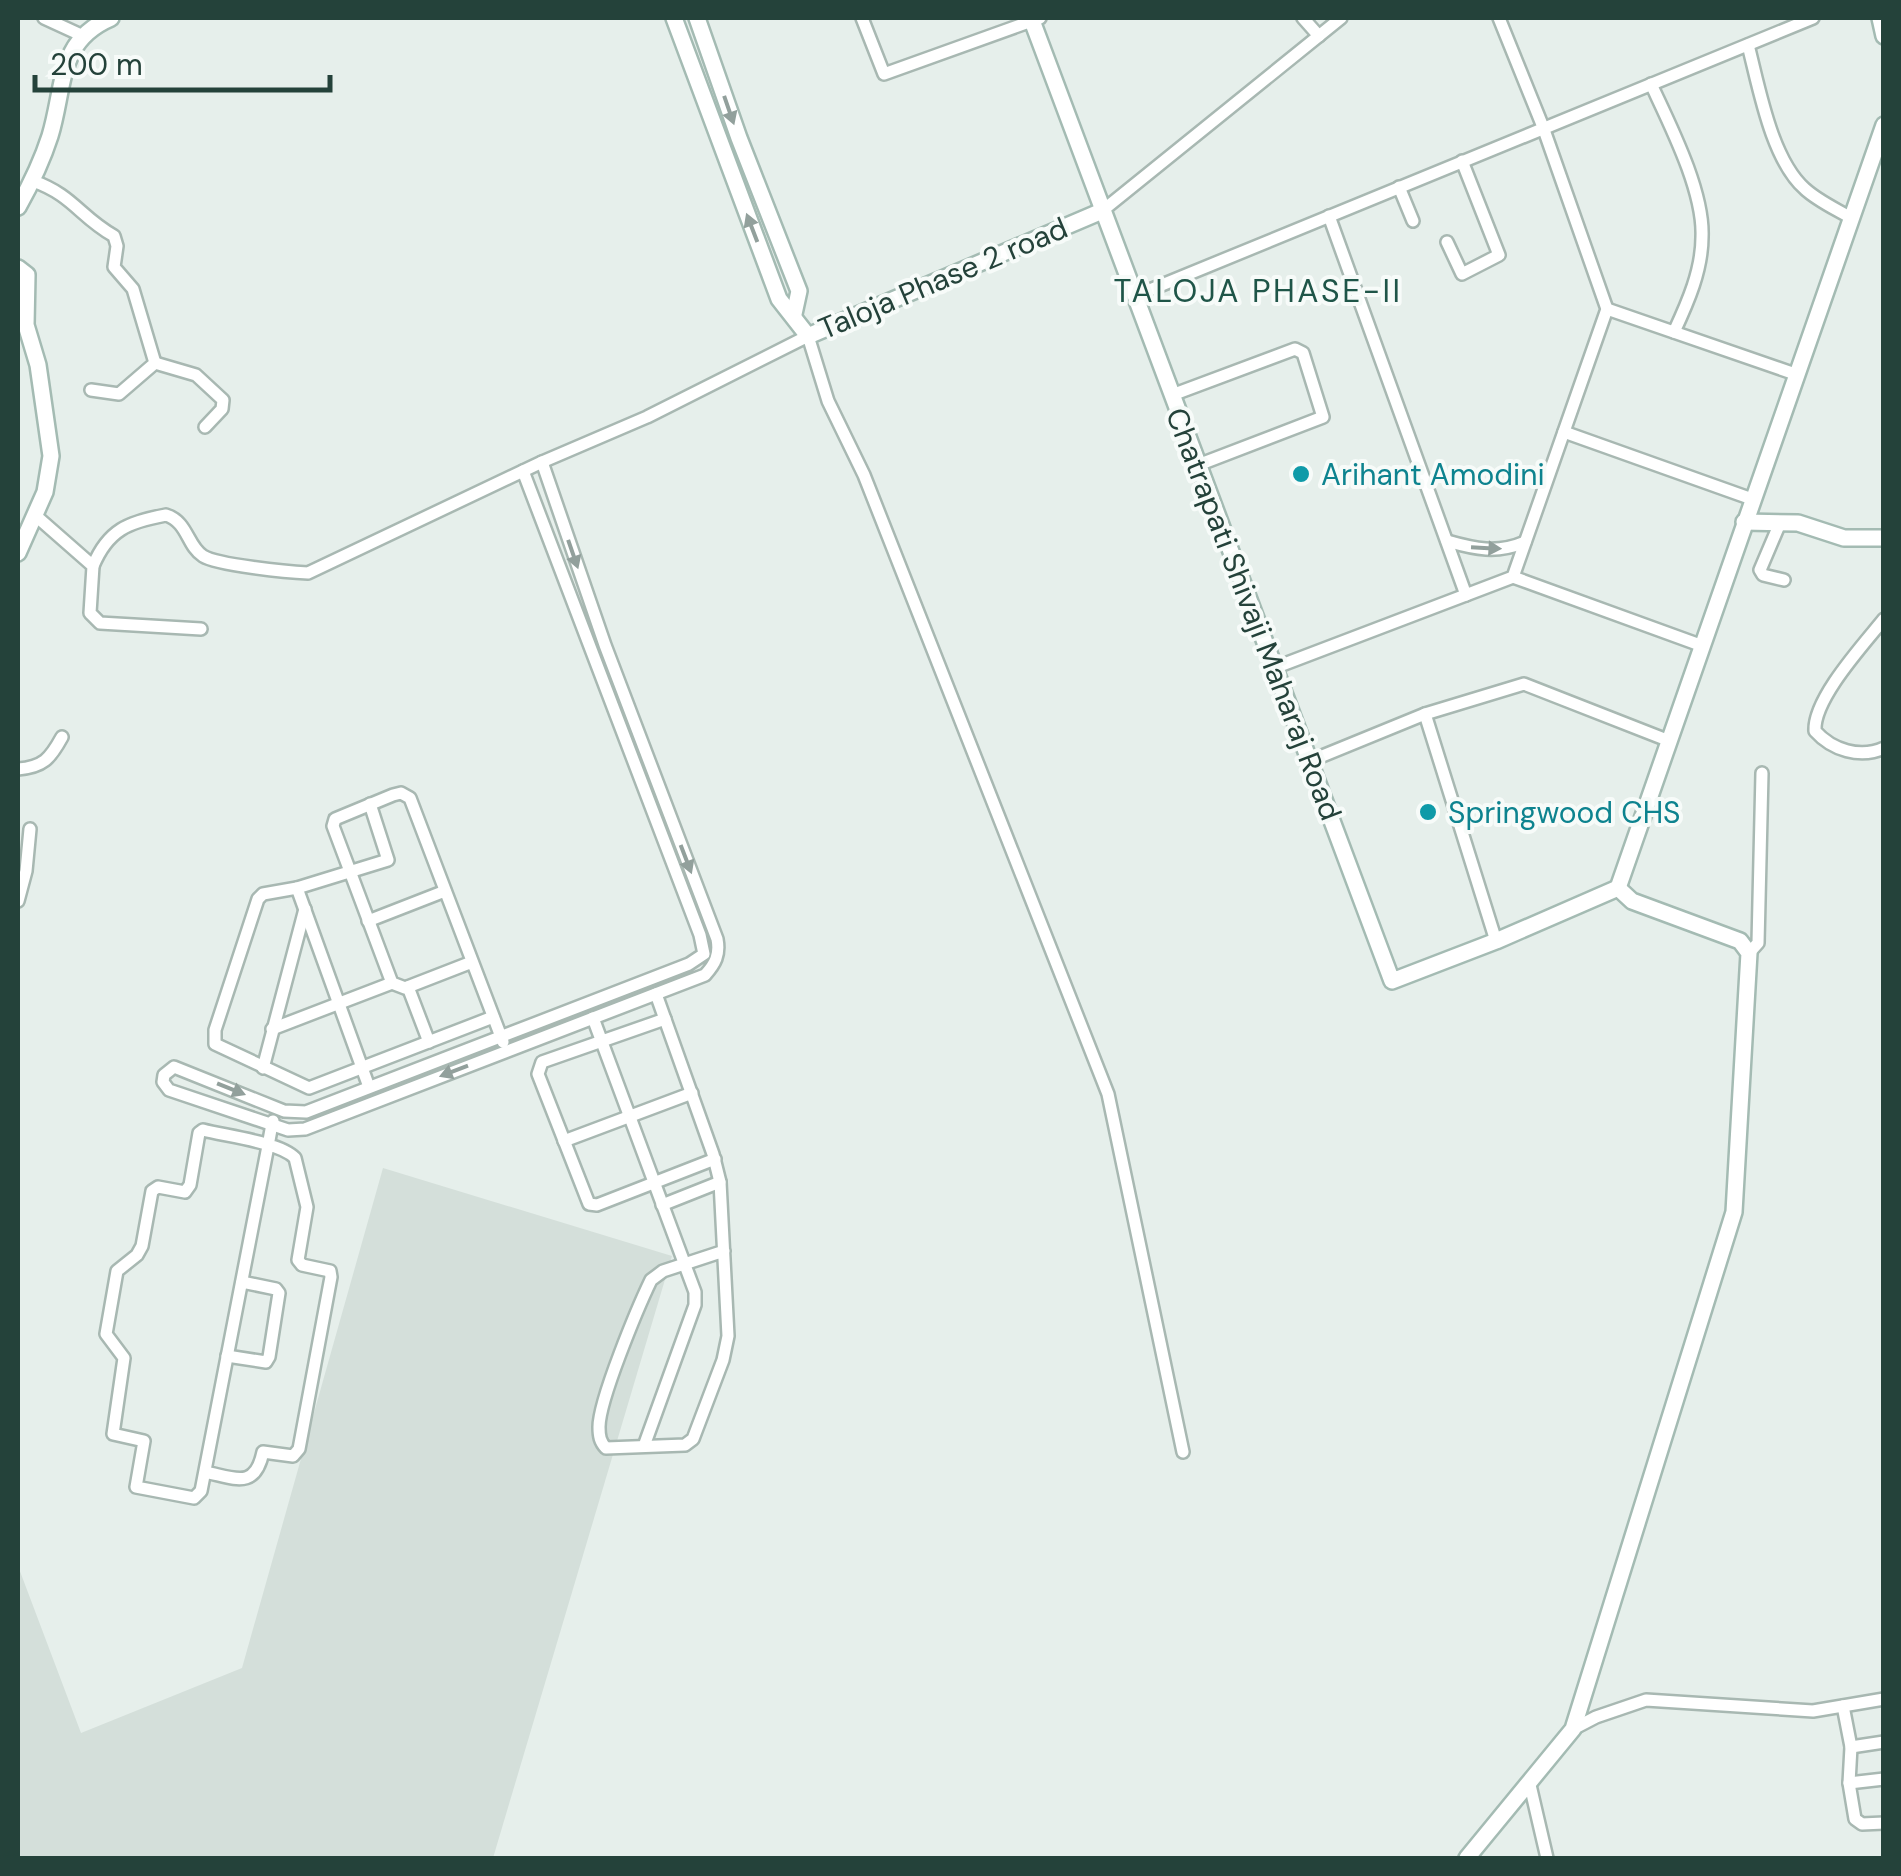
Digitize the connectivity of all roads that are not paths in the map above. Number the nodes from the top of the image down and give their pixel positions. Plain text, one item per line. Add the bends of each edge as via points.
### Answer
1 (44, 18) edge
2 (111, 18) edge
3 (674, 18) edge
4 (697, 18) edge
5 (862, 18) edge
6 (1034, 18) edge
7 (1303, 18) edge
8 (1341, 18) edge
9 (1499, 18) edge
10 (1813, 18) edge
11 (1880, 18) edge
12 (80, 36) junction
13 (1319, 36) junction
14 (1884, 36) edge
15 (1748, 45) junction
16 (1651, 84) junction
17 (1884, 126) edge
18 (1543, 127) junction
19 (1462, 161) junction
20 (33, 180) junction
21 (1398, 187) junction
22 (18, 207) edge
23 (1102, 212) junction
24 (1328, 216) junction
25 (1851, 218) junction
26 (1412, 221) dead end
27 (1447, 242) dead end
28 (18, 268) edge
29 (1134, 296) junction
30 (1607, 309) junction
31 (794, 314) junction
32 (1674, 332) junction
33 (808, 336) junction
34 (155, 362) junction
35 (1798, 376) junction
36 (92, 390) dead end
37 (1172, 395) junction
38 (205, 427) dead end
39 (1564, 432) junction
40 (542, 462) junction
41 (1198, 466) junction
42 (523, 471) junction
43 (1752, 499) junction
44 (36, 516) junction
45 (1744, 522) junction
46 (1780, 523) junction
47 (1884, 538) edge
48 (1447, 540) junction
49 (1525, 542) junction
50 (18, 552) edge
51 (93, 566) junction
52 (1513, 577) junction
53 (1784, 580) dead end
54 (1466, 595) junction
55 (1884, 618) edge
56 (202, 630) dead end
57 (1700, 645) junction
58 (1274, 668) junction
59 (1425, 714) junction
60 (62, 737) dead end
61 (1667, 740) junction
62 (1884, 748) edge
63 (1310, 761) junction
64 (18, 769) edge
65 (1762, 773) dead end
66 (370, 804) junction
67 (30, 829) dead end
68 (350, 872) junction
69 (297, 888) junction
70 (1618, 888) junction
71 (446, 891) junction
72 (18, 901) edge
73 (304, 909) junction
74 (368, 921) junction
75 (1496, 941) junction
76 (1749, 953) junction
77 (711, 956) junction
78 (472, 962) junction
79 (392, 984) junction
80 (408, 987) junction
81 (656, 994) junction
82 (338, 1003) junction
83 (494, 1017) junction
84 (592, 1018) junction
85 (665, 1019) junction
86 (272, 1029) junction
87 (501, 1036) junction
88 (600, 1041) junction
89 (429, 1042) junction
90 (507, 1051) junction
91 (263, 1068) junction
92 (362, 1068) junction
93 (202, 1077) junction
94 (369, 1086) junction
95 (692, 1093) junction
96 (196, 1098) junction
97 (277, 1108) junction
98 (629, 1117) junction
99 (272, 1124) junction
100 (564, 1141) junction
101 (268, 1146) junction
102 (714, 1159) junction
103 (720, 1182) junction
104 (654, 1183) junction
105 (662, 1204) junction
106 (724, 1250) junction
107 (686, 1263) junction
108 (242, 1282) junction
109 (227, 1356) junction
110 (644, 1446) junction
111 (1183, 1452) dead end
112 (205, 1472) junction
113 (1884, 1699) edge
114 (1844, 1706) junction
115 (1572, 1729) junction
116 (1884, 1742) edge
117 (1851, 1747) junction
118 (1884, 1779) edge
119 (1850, 1783) junction
120 (1530, 1785) junction
121 (1884, 1823) edge
122 (1467, 1858) edge
123 (1547, 1858) edge

1 - 12 street
2 - 12 street
31 -> 3 street, Taloja Phase 2 road via 779,299
4 -> 31 street, Taloja Phase 2 road via 799,291
5 - 6 street via 884,74
6 - 23 street, Chatrapati Shivaji Maharaj Road
7 - 13 street
8 - 13 street
9 - 18 street
10 - 15 street
11 - 14 street
12 - 20 street
13 - 23 street
15 - 16 street
15 - 25 street via 1774,138 1792,175
16 - 18 street
16 - 32 street via 1686,162 1703,232
17 - 25 street
18 - 19 street
18 - 30 street
19 - 21 street
19 - 27 street via 1498,255 1462,274
20 - 22 street
20 - 34 street via 68,197 114,236 114,267 133,289
21 - 24 street
21 - 26 street
23 - 29 street, Chatrapati Shivaji Maharaj Road
23 - 33 street, Taloja Phase 2 road
24 - 29 street
24 - 48 street
25 - 35 street
28 - 44 street via 27,275 26,325 51,456
29 - 37 street, Chatrapati Shivaji Maharaj Road
30 - 32 street
30 - 39 street
31 - 33 street, Taloja Phase 2 road
32 - 35 street
33 - 40 street
33 - 111 street via 828,401 864,475 1108,1094
34 - 36 street via 120,394
34 - 38 street via 196,375 223,400
35 - 43 street
37 - 41 street, Chatrapati Shivaji Maharaj Road
37 - 41 street via 1296,348 1304,353 1322,419
39 - 43 street
39 - 49 street
40 - 42 street
40 -> 77 street via 716,940
41 - 58 street, Chatrapati Shivaji Maharaj Road
42 - 51 street via 308,573 213,560 166,515 118,530
42 - 77 street
43 - 45 street
44 - 50 street
44 - 51 street
45 - 46 street
45 - 57 street
46 - 47 street via 1844,538
46 - 53 street via 1760,570
48 -> 49 street via 1489,551
48 - 54 street
49 - 52 street
51 - 56 street via 93,619
52 - 54 street
52 - 57 street
54 - 58 street
55 - 62 street via 1814,720 1815,731 1833,747 1871,754
57 - 61 street
58 - 63 street, Chatrapati Shivaji Maharaj Road
59 - 61 street via 1524,684
59 - 63 street
59 - 75 street
60 - 64 street via 40,766
61 - 70 street
63 - 75 street, Chatrapati Shivaji Maharaj Road via 1392,981
65 - 76 street via 1758,943
66 - 68 street via 333,822
66 - 68 street via 388,860
66 - 71 street via 401,793 410,798
67 - 72 street
68 - 69 street
68 - 74 street
69 - 73 street
69 - 91 street via 262,894 254,904 213,1038
70 - 75 street, Chatrapati Shivaji Maharaj Road
70 - 76 street via 1632,901 1740,941
71 - 74 street
71 - 78 street
73 - 82 street
73 - 86 street
74 - 79 street
76 - 115 street via 1734,1212
77 - 81 street via 704,975
77 - 87 street
78 - 80 street
78 - 83 street
79 - 80 street
79 - 82 street
80 - 89 street
81 - 84 street
81 - 85 street
82 - 86 street
82 - 92 street
83 - 87 street
83 - 89 street
84 - 88 street
84 - 90 street
85 - 88 street
85 - 95 street
86 - 91 street
87 - 90 street
87 - 94 street
88 - 98 street
88 - 100 street via 539,1065
89 - 92 street
90 -> 99 street via 304,1129
91 - 92 street via 309,1088
92 - 94 street
93 - 96 street
93 - 96 street via 174,1067 164,1075 164,1087
93 -> 97 street
94 - 97 street via 306,1112
95 - 98 street
95 - 102 street
96 - 99 street
97 - 99 street
98 - 100 street
98 - 104 street
99 - 101 street
100 - 104 street via 590,1204
101 - 108 street
101 - 112 street via 295,1158 306,1198 298,1260 330,1271 302,1439 293,1456 263,1452 249,1478
101 - 112 street via 202,1130 190,1185 185,1192 152,1191 142,1246 117,1270 106,1334 124,1358 112,1434 144,1442 136,1487 194,1498
102 - 103 street
102 - 104 street
103 - 105 street
103 - 106 street
104 - 105 street
105 - 107 street
106 - 107 street
106 - 110 street via 726,1348 697,1434 685,1445
107 - 110 street via 695,1305
107 - 110 street via 652,1280 602,1406 603,1446
108 - 109 street
108 - 109 street via 279,1293 269,1356 260,1363
109 - 112 street
113 - 114 street
114 - 115 street via 1813,1711 1646,1700
114 - 117 street
115 - 120 street
116 - 117 street
117 - 119 street
118 - 119 street
119 - 121 street via 1857,1823
120 - 122 street
120 - 123 street

